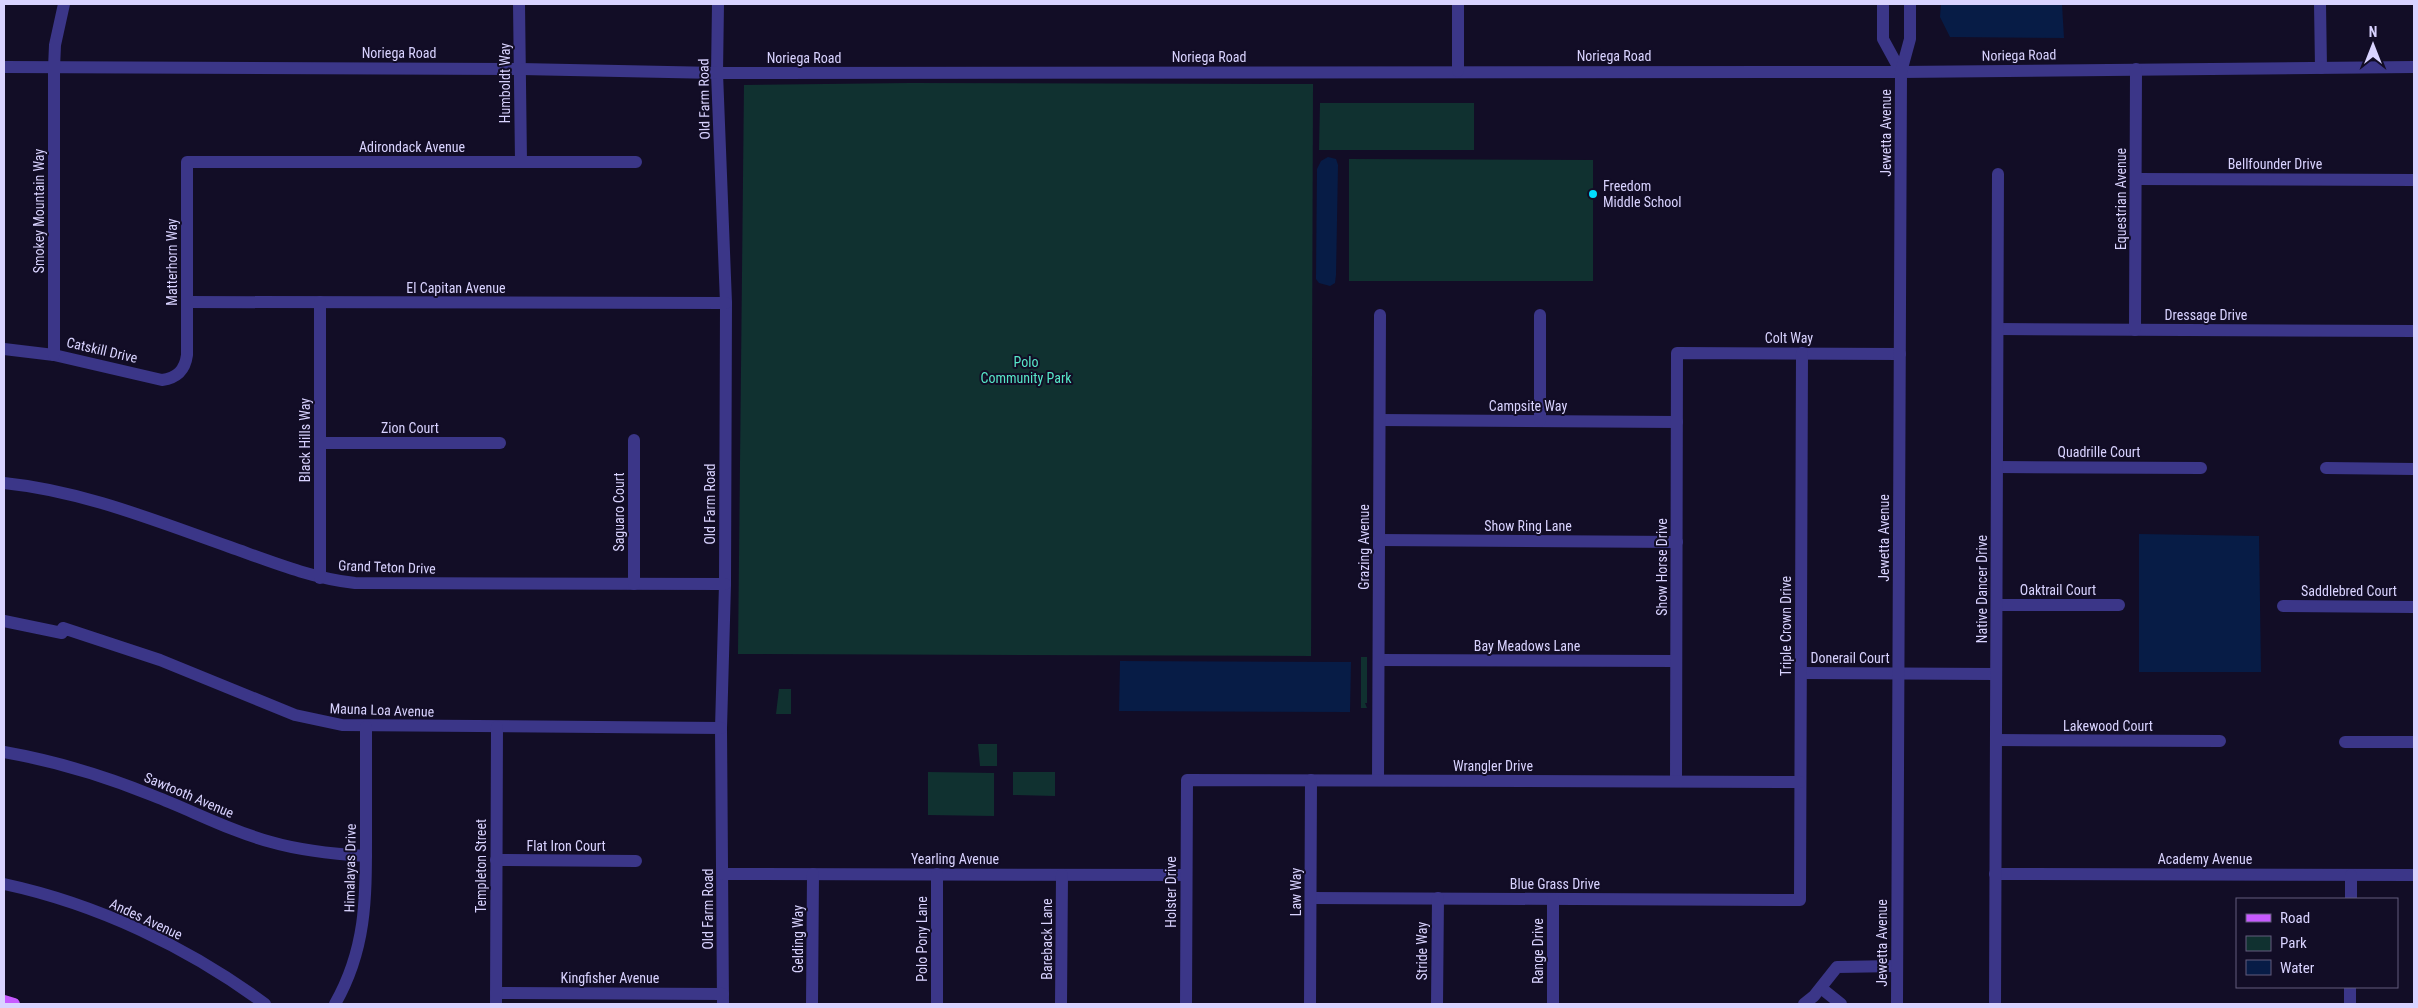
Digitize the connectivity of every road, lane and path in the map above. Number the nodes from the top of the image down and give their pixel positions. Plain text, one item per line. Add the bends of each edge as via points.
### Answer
1 (64, 4) edge
2 (519, 4) edge
3 (718, 4) edge
4 (1458, 4) edge
5 (1884, 4) edge
6 (1910, 4) edge
7 (2320, 4) edge
8 (4, 67) edge
9 (2414, 67) edge
10 (54, 68) junction
11 (521, 68) junction
12 (2321, 68) junction
13 (2136, 69) junction
14 (1458, 71) junction
15 (1901, 72) junction
16 (717, 73) junction
17 (187, 162) joint
18 (521, 162) junction
19 (636, 162) dead end
20 (1998, 174) dead end
21 (2136, 179) junction
22 (2414, 180) edge
23 (187, 302) junction
24 (320, 302) junction
25 (726, 303) junction
26 (1380, 314) dead end
27 (1540, 315) dead end
28 (1998, 329) junction
29 (2135, 330) junction
30 (2414, 331) edge
31 (4, 349) edge
32 (1678, 353) joint
33 (1802, 353) junction
34 (1900, 354) junction
35 (54, 355) junction
36 (186, 363) joint
37 (1380, 420) junction
38 (1540, 421) junction
39 (1677, 422) junction
40 (634, 440) dead end
41 (320, 443) junction
42 (500, 443) dead end
43 (1997, 467) junction
44 (2201, 468) dead end
45 (2326, 468) dead end
46 (2414, 469) edge
47 (4, 483) edge
48 (1379, 540) junction
49 (1677, 542) junction
50 (320, 578) junction
51 (634, 584) junction
52 (725, 584) junction
53 (1996, 605) junction
54 (2119, 605) dead end
55 (2283, 606) dead end
56 (2414, 607) edge
57 (4, 621) edge
58 (1379, 660) junction
59 (1676, 662) junction
60 (1801, 673) junction
61 (1898, 673) junction
62 (1996, 674) junction
63 (366, 727) junction
64 (497, 728) junction
65 (722, 728) junction
66 (1996, 740) junction
67 (2220, 741) dead end
68 (2345, 742) dead end
69 (2414, 742) edge
70 (4, 752) edge
71 (1186, 780) joint
72 (1311, 780) junction
73 (1378, 780) junction
74 (1676, 782) junction
75 (1800, 782) junction
76 (366, 856) junction
77 (496, 860) junction
78 (636, 861) dead end
79 (723, 874) junction
80 (813, 874) junction
81 (937, 874) junction
82 (1996, 874) junction
83 (1062, 875) junction
84 (1186, 875) junction
85 (2351, 875) junction
86 (2414, 875) edge
87 (4, 884) edge
88 (1311, 898) junction
89 (1438, 898) junction
90 (2351, 898) edge
91 (1553, 899) junction
92 (1800, 900) joint
93 (1897, 966) junction
94 (1821, 988) junction
95 (2350, 988) edge
96 (496, 998) edge
97 (628, 999) edge
98 (723, 999) edge
99 (4, 1002) edge
100 (14, 1004) edge
101 (265, 1004) edge
102 (335, 1004) edge
103 (812, 1004) edge
104 (937, 1004) edge
105 (1061, 1004) edge
106 (1186, 1004) edge
107 (1310, 1004) edge
108 (1437, 1004) edge
109 (1553, 1004) edge
110 (1804, 1004) edge
111 (1841, 1004) edge
112 (1897, 1004) edge
113 (1995, 1004) edge
114 (2350, 1004) edge

1 - 10 street, Smokey Mountain Way
2 - 11 street, Humboldt Way
3 - 16 street, Old Farm Road
4 - 14 street
5 - 15 street, Jewetta Avenue via 1883,39
6 - 15 street, Jewetta Avenue via 1910,39
7 - 12 street
8 - 10 street, Noriega Road
9 - 12 street, Noriega Road
10 - 11 street, Noriega Road
10 - 35 street, Smokey Mountain Way
11 - 16 street, Noriega Road
11 - 18 street, Humboldt Way
12 - 13 street, Noriega Road
13 - 15 street, Noriega Road
13 - 21 street, Equestrian Avenue
14 - 15 street, Noriega Road
14 - 16 street, Noriega Road
15 - 34 street, Jewetta Avenue
16 - 25 street, Old Farm Road
17 - 18 street, Adirondack Avenue
17 - 23 street, Matterhorn Way
18 - 19 street, Adirondack Avenue
20 - 28 street, Native Dancer Drive
21 - 22 street, Bellfounder Drive
21 - 29 street, Equestrian Avenue
23 - 24 street, El Capitan Avenue
23 - 36 street, Matterhorn Way
24 - 25 street, El Capitan Avenue
24 - 41 street, Black Hills Way
25 - 52 street, Old Farm Road
26 - 37 street, Grazing Avenue
27 - 38 street
28 - 29 street, Dressage Drive
28 - 43 street, Native Dancer Drive
29 - 30 street, Dressage Drive
31 - 35 street, Catskill Drive
32 - 33 street, Colt Way
32 - 39 street, Show Horse Drive
33 - 34 street, Colt Way
33 - 60 street, Triple Crown Drive
34 - 61 street, Jewetta Avenue
35 - 36 street, Catskill Drive via 162,380 177,375
37 - 38 street, Campsite Way
37 - 48 street, Grazing Avenue
38 - 39 street, Campsite Way
39 - 49 street, Show Horse Drive
40 - 51 street, Saguaro Court
41 - 42 street, Zion Court
41 - 50 street, Black Hills Way
43 - 44 street, Quadrille Court
43 - 53 street, Native Dancer Drive
45 - 46 street
47 - 50 street, Grand Teton Drive via 46,489 112,506
48 - 49 street, Show Ring Lane
48 - 58 street, Grazing Avenue
49 - 59 street, Show Horse Drive
50 - 51 street, Grand Teton Drive via 355,583
51 - 52 street, Grand Teton Drive
52 - 65 street, Old Farm Road
53 - 54 street, Oaktrail Court
53 - 62 street, Native Dancer Drive
55 - 56 street, Saddlebred Court
57 - 63 street, Mauna Loa Avenue via 62,633 63,628 168,662 295,715
58 - 59 street, Bay Meadows Lane
58 - 73 street, Grazing Avenue
59 - 74 street, Show Horse Drive
60 - 61 street, Donerail Court
60 - 75 street, Triple Crown Drive
61 - 62 street, Donerail Court
61 - 93 street, Jewetta Avenue
62 - 66 street, Native Dancer Drive
63 - 64 street, Mauna Loa Avenue
63 - 76 street, Himalayas Drive
64 - 65 street, Mauna Loa Avenue
64 - 77 street, Templeton Street
65 - 79 street, Old Farm Road
66 - 67 street, Lakewood Court
66 - 82 street, Native Dancer Drive
68 - 69 street
70 - 76 street, Sawtooth Avenue via 57,763 113,780 271,842 310,851
71 - 72 street, Wrangler Drive
71 - 84 street, Holster Drive
72 - 73 street, Wrangler Drive
72 - 88 street, Law Way
73 - 74 street, Wrangler Drive
74 - 75 street, Wrangler Drive
75 - 92 street, Triple Crown Drive
76 - 102 street, Himalayas Drive via 362,929 351,970
77 - 78 street, Flat Iron Court
77 - 96 street, Templeton Street
79 - 80 street, Yearling Avenue
79 - 98 street, Old Farm Road
80 - 81 street, Yearling Avenue
80 - 103 street, Gelding Way
81 - 83 street, Yearling Avenue
81 - 104 street, Polo Pony Lane
82 - 85 street, Academy Avenue
82 - 113 street, Native Dancer Drive
83 - 84 street, Yearling Avenue
83 - 105 street, Bareback Lane
84 - 106 street, Holster Drive
85 - 86 street, Academy Avenue
85 - 90 street
87 - 101 street, Andes Avenue via 75,904 130,926 197,960
88 - 89 street, Blue Grass Drive
88 - 107 street, Law Way
89 - 91 street, Blue Grass Drive
89 - 108 street, Stride Way
91 - 92 street, Blue Grass Drive
91 - 109 street, Range Drive
93 - 94 street via 1836,967
93 - 112 street, Jewetta Avenue
94 - 110 street
94 - 111 street
95 - 114 street
96 - 97 street, Kingfisher Avenue
97 - 98 street, Kingfisher Avenue
99 - 100 main road

